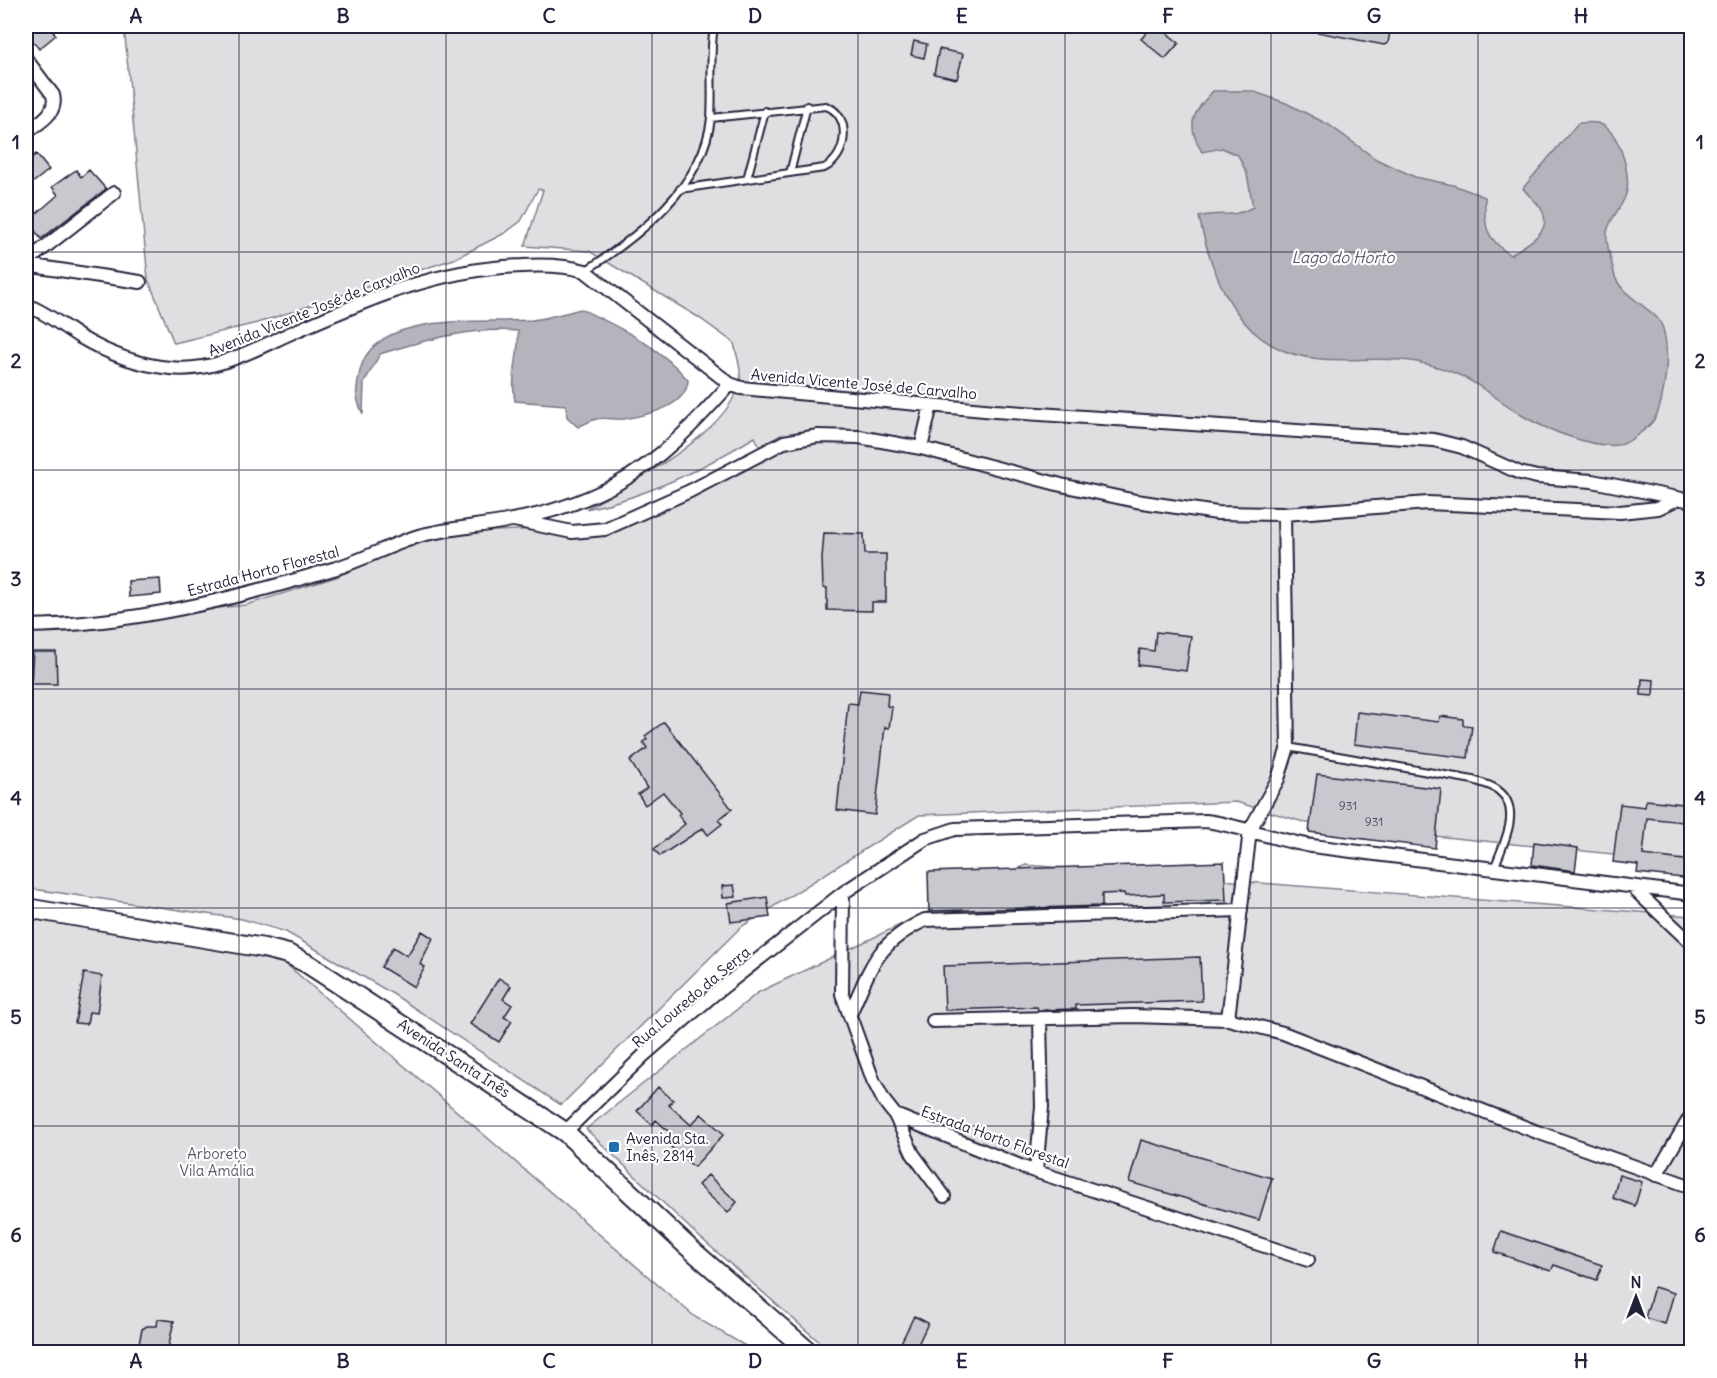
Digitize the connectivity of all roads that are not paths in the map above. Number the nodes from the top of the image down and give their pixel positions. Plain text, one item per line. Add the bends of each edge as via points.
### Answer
1 (714, 26) edge
2 (26, 58) edge
3 (807, 106) junction
4 (765, 111) junction
5 (711, 118) junction
6 (26, 133) edge
7 (790, 173) junction
8 (747, 179) junction
9 (680, 189) junction
10 (114, 193) dead end
11 (26, 263) edge
12 (585, 271) junction
13 (140, 282) dead end
14 (26, 304) edge
15 (730, 384) junction
16 (931, 405) junction
17 (921, 448) junction
18 (1678, 499) junction
19 (1692, 501) edge
20 (1284, 514) junction
21 (508, 521) junction
22 (26, 626) edge
23 (1288, 747) junction
24 (1250, 830) junction
25 (1494, 869) junction
26 (1632, 887) junction
27 (843, 893) junction
28 (1692, 894) edge
29 (26, 908) edge
30 (1241, 910) junction
31 (1692, 944) edge
32 (850, 1014) junction
33 (1228, 1019) junction
34 (1040, 1020) junction
35 (933, 1022) dead end
36 (1692, 1114) edge
37 (895, 1115) junction
38 (565, 1132) junction
39 (1036, 1171) junction
40 (1656, 1175) junction
41 (1692, 1188) edge
42 (944, 1197) dead end
43 (1308, 1260) dead end
44 (809, 1353) edge

1 - 5 lane
2 - 6 street via 53,95 54,108
3 - 4 lane
3 - 7 lane
3 - 7 lane via 835,109 842,117 843,146 834,163
4 - 5 lane
4 - 8 lane
5 - 9 lane via 704,146
7 - 8 lane
8 - 9 lane
9 - 12 lane via 622,248
10 - 11 street
11 - 13 street
12 - 14 street, Avenida Vicente José de Carvalho via 530,266 466,270 397,289 224,362 189,369 122,357
12 - 15 street, Avenida Vicente José de Carvalho
15 - 16 street, Avenida Vicente José de Carvalho via 768,392
15 - 21 street via 686,433 657,458 614,485 573,503
16 - 17 street
16 - 18 street, Avenida Vicente José de Carvalho via 1434,440 1538,477 1582,479
17 - 20 street via 1136,501 1217,513
17 - 21 street via 860,437 818,436 784,442 605,529 572,532
18 - 19 street, Avenida Vicente José de Carvalho
18 - 20 street via 1658,508 1620,512 1428,504
20 - 23 street
21 - 22 street, Estrada Horto Florestal via 420,536 335,569 198,605 78,623
23 - 24 street via 1278,779
23 - 25 lane via 1473,780 1499,790 1510,803 1511,817
24 - 25 street, Rua Louredo da Serra via 1312,846
24 - 27 street, Rua Louredo da Serra via 1206,821 955,829 925,839
24 - 30 street
25 - 26 street, Rua Louredo da Serra
26 - 28 street, Rua Louredo da Serra
26 - 31 street
27 - 32 street via 841,985
27 - 38 street, Rua Louredo da Serra via 713,995
29 - 38 main road, Avenida Santa Inês via 288,954
30 - 32 street via 925,920 900,932 879,951
30 - 33 street
32 - 37 street via 873,1080
33 - 34 street via 1133,1016
33 - 40 street via 1283,1033
34 - 35 street
34 - 39 street via 1042,1107
36 - 40 street
37 - 39 street, Estrada Horto Florestal
37 - 42 street via 913,1154
38 - 44 main road, Avenida Santa Inês
39 - 43 street, Estrada Horto Florestal
40 - 41 street

